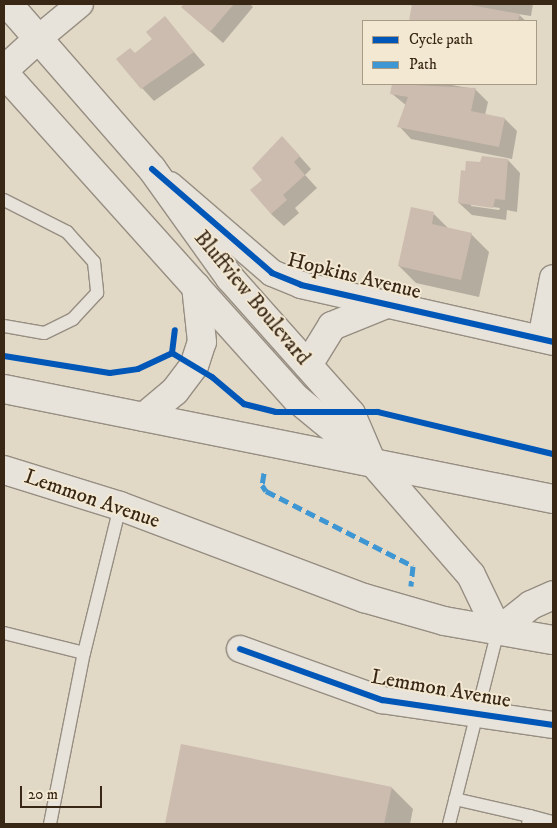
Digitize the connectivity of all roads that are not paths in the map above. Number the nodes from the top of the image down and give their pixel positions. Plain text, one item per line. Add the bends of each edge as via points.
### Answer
1 (8, 4) edge
2 (80, 4) edge
3 (39, 38) junction
4 (4, 72) edge
5 (152, 169) junction
6 (4, 200) edge
7 (553, 278) edge
8 (196, 286) junction
9 (391, 302) junction
10 (4, 326) edge
11 (547, 340) edge
12 (308, 365) junction
13 (4, 388) edge
14 (144, 418) junction
15 (371, 460) junction
16 (4, 470) edge
17 (553, 499) edge
18 (120, 506) junction
19 (553, 595) edge
20 (498, 631) junction
21 (4, 633) edge
22 (553, 640) edge
23 (240, 649) dead end
24 (84, 653) junction
25 (477, 713) junction
26 (553, 724) edge
27 (456, 799) junction
28 (529, 820) edge
29 (553, 822) edge
30 (50, 824) edge
31 (449, 824) edge

1 - 3 main road, Bluffview Boulevard
2 - 3 street
3 - 4 main road
3 - 5 main road, Bluffview Boulevard
4 - 8 main road, Bluffview Boulevard
5 - 9 street, Hopkins Avenue via 272,273 301,285
5 - 12 main road, Bluffview Boulevard via 230,278
6 - 10 lane via 67,232 94,262 97,293 74,318 44,333
7 - 11 street
8 - 14 main road via 202,342 194,366 175,391
8 - 15 main road, Bluffview Boulevard via 310,412
9 - 11 street, Hopkins Avenue
9 - 12 main road via 332,326
12 - 15 main road, Bluffview Boulevard via 351,414
13 - 14 main road
14 - 15 main road
15 - 17 main road
15 - 20 main road, Bluffview Boulevard via 471,575
16 - 18 main road, Lemmon Avenue
18 - 20 main road, Lemmon Avenue via 364,598
18 - 24 lane
19 - 20 main road via 531,605
20 - 22 main road, Lemmon Avenue
20 - 25 lane
21 - 24 lane
23 - 25 street, Lemmon Avenue via 382,700
24 - 30 lane
25 - 26 street, Lemmon Avenue
25 - 27 lane
27 - 28 lane
27 - 31 lane
28 - 29 lane

